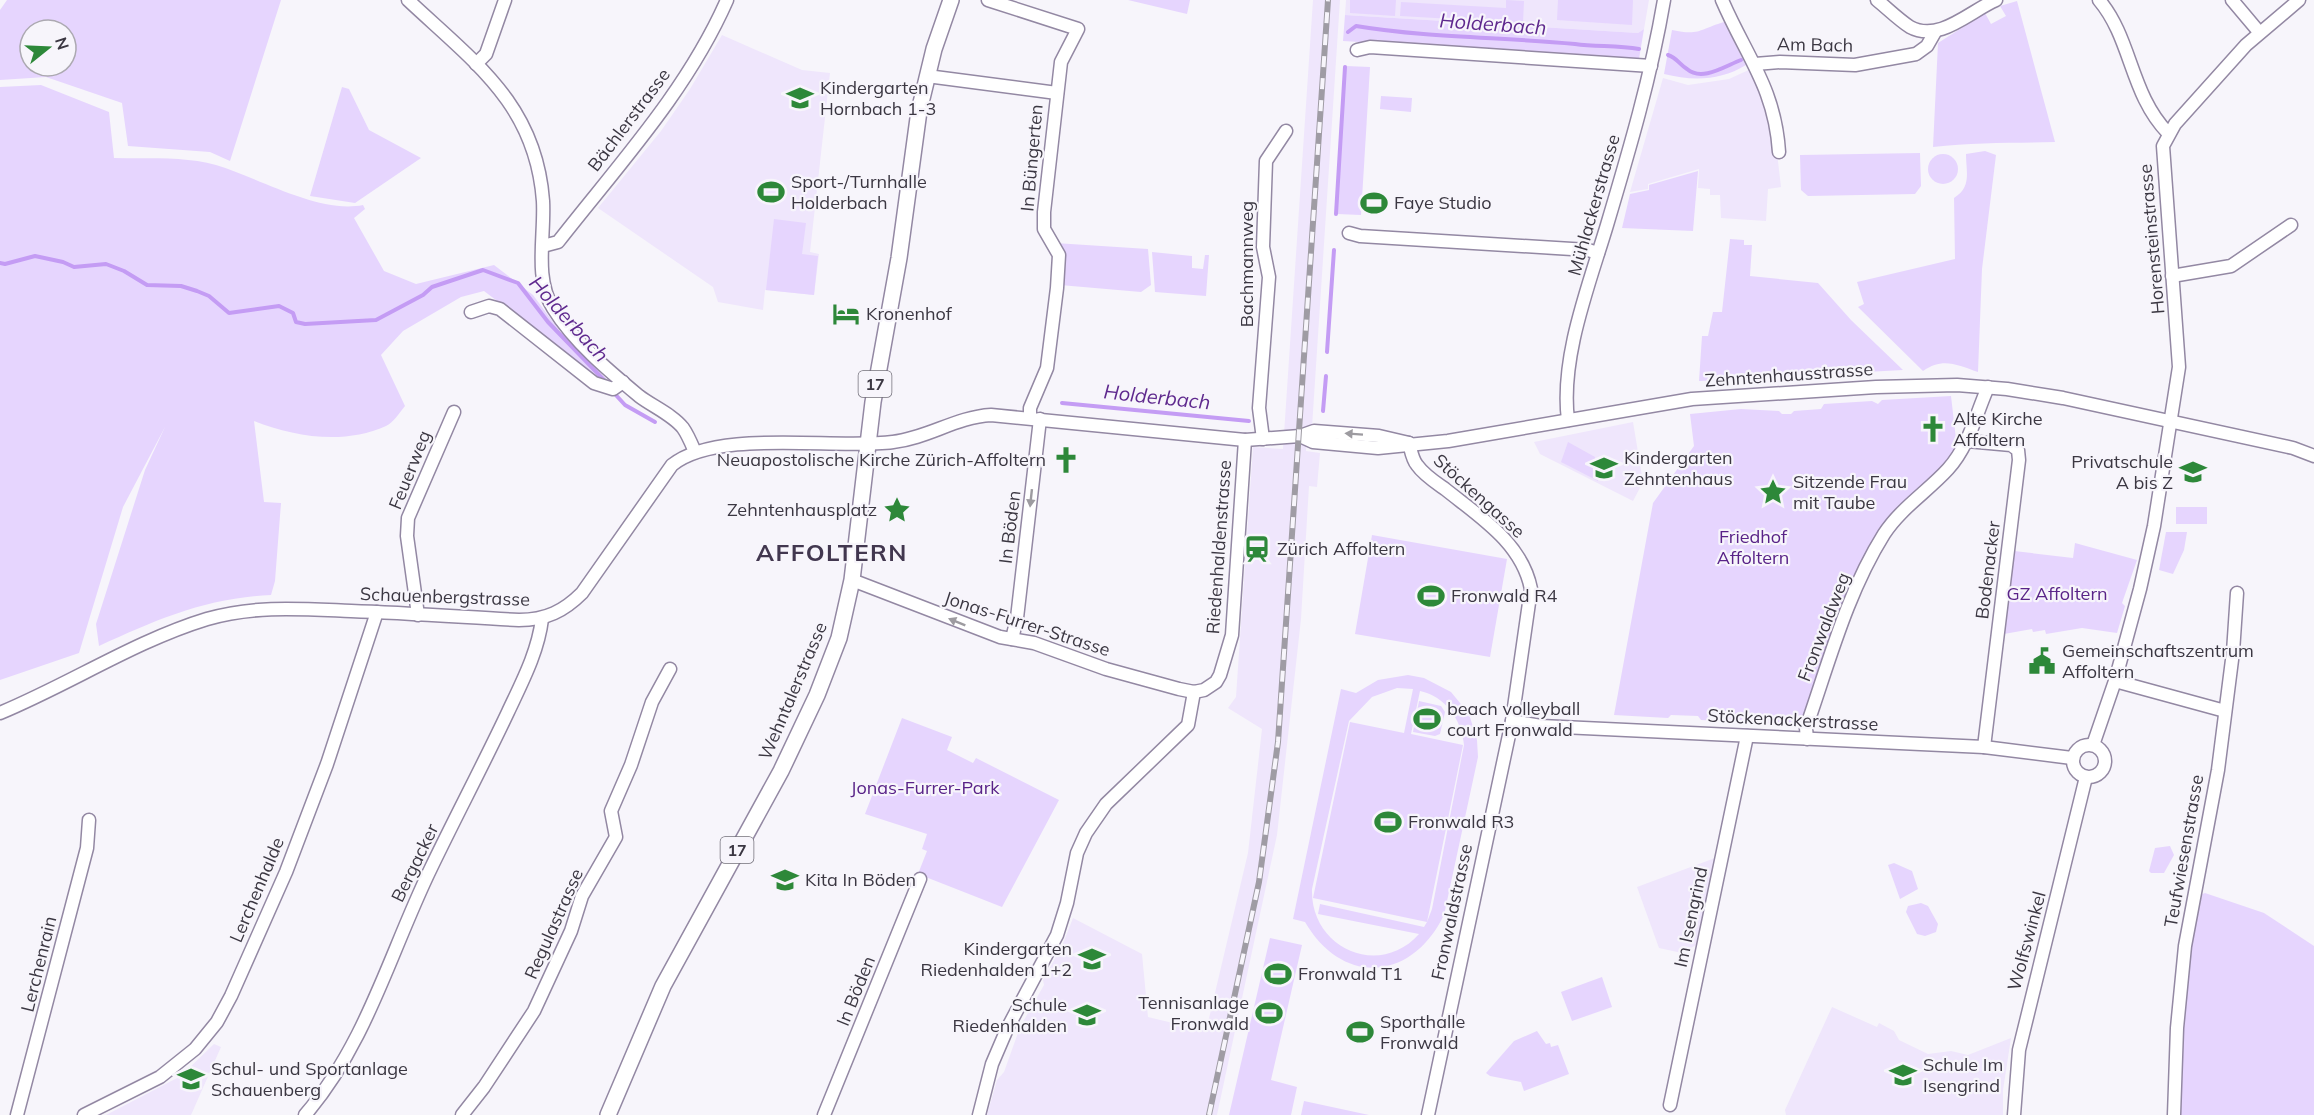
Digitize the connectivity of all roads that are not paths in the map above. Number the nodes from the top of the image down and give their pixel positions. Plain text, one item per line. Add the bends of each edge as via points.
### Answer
1 (408, 0) edge
2 (505, 0) edge
3 (727, 0) edge
4 (951, 0) edge
5 (988, 0) edge
6 (1664, 0) edge
7 (1722, 0) edge
8 (1877, 0) edge
9 (1996, 0) edge
10 (2099, 0) edge
11 (2232, 0) edge
12 (2299, 0) edge
13 (1935, 32) junction
14 (2259, 32) junction
15 (1357, 50) dead end
16 (477, 64) junction
17 (1755, 64) junction
18 (1651, 66) junction
19 (927, 76) junction
20 (1057, 93) junction
21 (1286, 131) dead end
22 (2168, 133) junction
23 (1779, 152) dead end
24 (2291, 225) dead end
25 (1348, 233) dead end
26 (543, 246) junction
27 (1598, 253) junction
28 (2172, 276) junction
29 (471, 312) dead end
30 (623, 382) junction
31 (1988, 387) junction
32 (454, 412) dead end
33 (1035, 418) junction
34 (1568, 420) junction
35 (2170, 422) junction
36 (1263, 439) junction
37 (1245, 440) junction
38 (1967, 441) junction
39 (867, 443) junction
40 (1409, 443) junction
41 (695, 453) junction
42 (2314, 456) edge
43 (1528, 575) joint
44 (852, 580) junction
45 (2237, 593) dead end
46 (377, 612) junction
47 (418, 615) junction
48 (542, 619) junction
49 (1012, 639) junction
50 (670, 669) dead end
51 (2115, 681) junction
52 (1194, 692) junction
53 (2225, 711) junction
54 (0, 713) edge
55 (1512, 721) junction
56 (1748, 736) junction
57 (1807, 739) junction
58 (2093, 745) junction
59 (1984, 747) junction
60 (2072, 758) junction
61 (2086, 777) junction
62 (89, 820) dead end
63 (920, 879) dead end
64 (1670, 1105) dead end
65 (17, 1115) edge
66 (84, 1115) edge
67 (305, 1115) edge
68 (462, 1115) edge
69 (608, 1115) edge
70 (824, 1115) edge
71 (979, 1115) edge
72 (1428, 1115) edge
73 (2014, 1115) edge
74 (2174, 1115) edge

1 - 16 street
2 - 16 street via 486,54
3 - 26 street, Bächlerstrasse via 706,43 653,124 558,242
4 - 19 main road, Wehntalerstrasse / 17
5 - 20 street, In Büngerten via 1078,29 1061,62
6 - 18 street, Mühlackerstrasse
7 - 17 street
8 - 13 street via 1910,27
9 - 13 street
10 - 22 street via 2120,34 2144,101
11 - 14 street
12 - 14 street
13 - 17 street, Am Bach via 1928,46 1916,54 1855,65
14 - 22 street
15 - 18 street via 1370,47
16 - 26 street via 511,102 532,146 543,200
17 - 23 street via 1775,116
18 - 27 street, Mühlackerstrasse
19 - 20 street
19 - 39 main road, Wehntalerstrasse / 17 via 918,111 899,258
20 - 33 street, In Büngerten via 1044,212 1044,229 1059,255 1057,288 1047,368 1030,408
21 - 36 street, Bachmannweg via 1266,160 1263,247 1269,277 1259,408
22 - 28 street, Horensteinstrasse via 2163,159
24 - 28 street via 2231,266
25 - 27 street
26 - 30 street via 543,279 553,308
27 - 34 street, Mühlackerstrasse via 1574,336
28 - 35 street, Horensteinstrasse via 2179,367
29 - 30 street via 489,306 500,309 594,383 613,389
30 - 41 street via 683,428
31 - 34 street, Zehntenhausstrasse via 1918,385 1692,399
31 - 35 street, Zehntenhausstrasse via 2063,398
31 - 38 street, Fronwaldweg
32 - 47 street, Feuerweg via 408,518
33 - 37 street, Zehntenhausstrasse
33 - 39 street, Zehntenhausstrasse via 976,416 913,438
33 -> 49 street, In Böden
34 - 40 street, Zehntenhausstrasse via 1448,441
35 - 42 street, Zehntenhausstrasse
35 - 51 street via 2151,538
36 - 37 street, Zehntenhausstrasse
36 - 40 street, Zehntenhausstrasse via 1299,436 1313,442 1378,448
37 - 52 street, Riedenhaldenstrasse via 1229,650 1216,682
38 - 57 street, Fronwaldweg via 1949,468 1885,532 1865,568 1844,615 1806,728
38 - 59 street, Bodenacker via 2011,446 2018,450 2019,460
39 - 41 street, Schauenbergstrasse via 774,444
39 - 44 main road, Wehntalerstrasse / 17
40 - 43 street, Stöckengasse via 1417,465 1507,541
41 - 48 street, Schauenbergstrasse via 665,472 582,593 563,610
43 - 55 street, Fronwaldstrasse via 1531,603
49 -> 44 street, Jonas-Furrer-Strasse via 973,628
44 - 69 main road, Wehntalerstrasse / 17 via 839,638 801,731 666,978
45 - 53 street, Teufwiesenstrasse
46 - 47 street, Schauenbergstrasse
46 - 54 street, Schauenbergstrasse via 278,608 208,619 156,639
46 - 66 street, Lerchenhalde via 327,764 286,872 217,1022 195,1049 160,1077
47 - 48 street, Schauenbergstrasse
48 - 67 street, Bergacker via 539,643 522,683 430,869 356,1041 328,1088
49 - 52 street, Jonas-Furrer-Strasse
50 - 68 street, Regulastrasse via 652,702 611,811 616,837 582,896 572,931 548,984 512,1047
51 - 53 street
51 - 58 street
52 - 71 street via 1188,725 1106,804 1086,833 1077,853 1057,935 1007,1029 992,1064
53 - 74 street, Teufwiesenstrasse via 2185,946 2175,1049
55 - 56 street, Stöckenackerstrasse via 1541,726
55 - 72 street, Fronwaldstrasse
56 - 57 street, Stöckenackerstrasse
56 - 64 street, Im Isengrind
57 - 59 street, Stöckenackerstrasse
58 - 60 street via 2082,745
58 - 61 street via 2101,749 2105,762 2099,774
59 - 60 street, Stöckenackerstrasse
60 - 61 street via 2074,768
61 - 73 street, Wolfswinkel via 2019,1050
62 - 65 street, Lerchenrain via 87,848
63 - 70 street, In Böden

